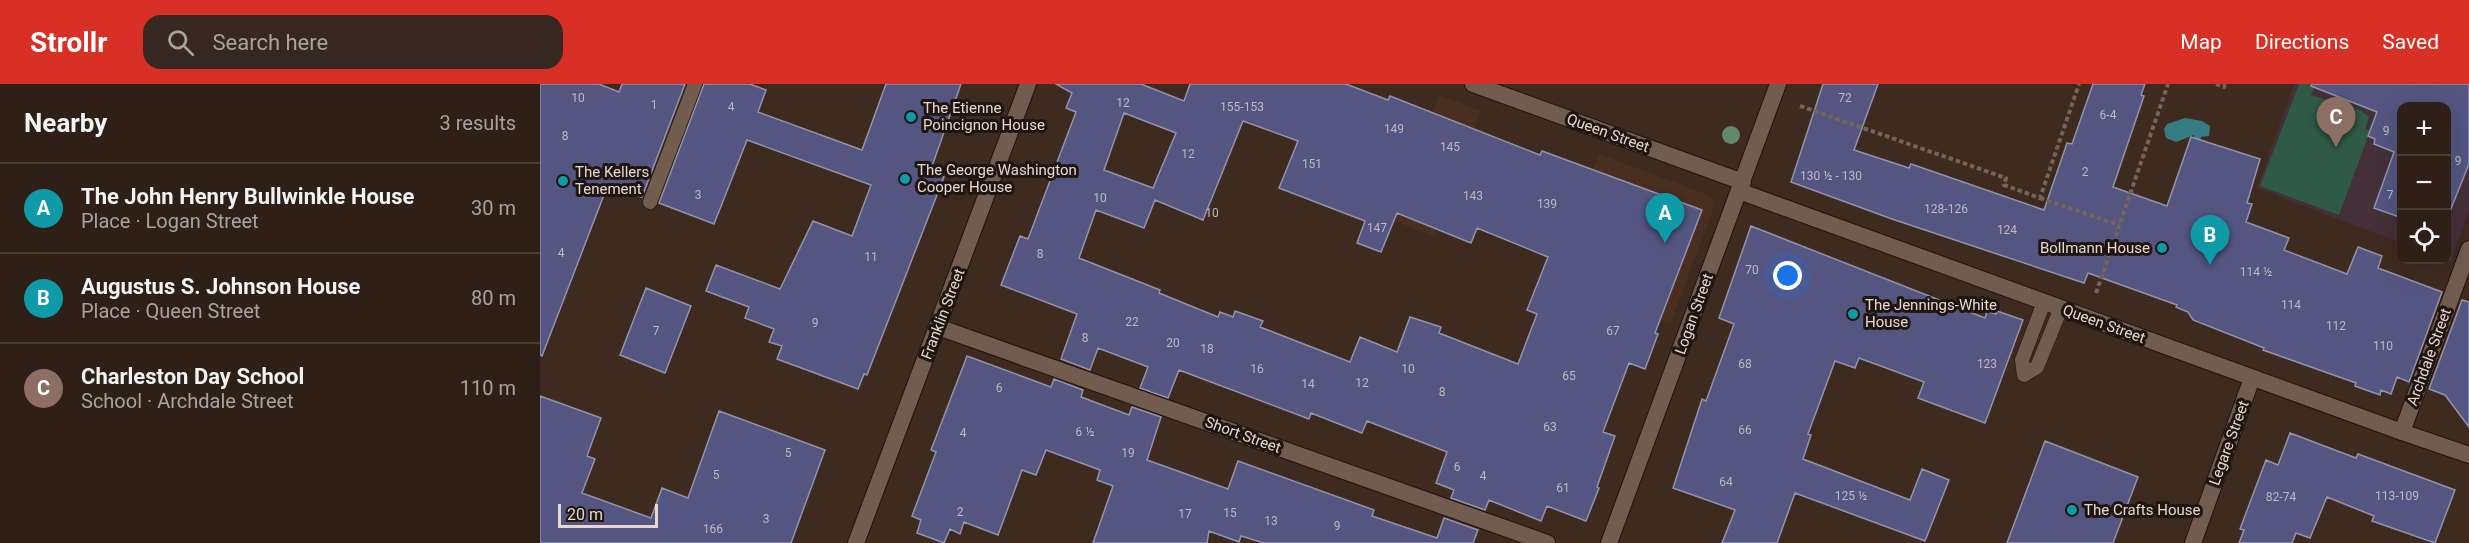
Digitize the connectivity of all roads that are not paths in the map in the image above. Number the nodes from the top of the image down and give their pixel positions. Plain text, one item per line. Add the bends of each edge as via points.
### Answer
1 (695, 84) edge
2 (1028, 84) edge
3 (1473, 84) edge
4 (1778, 84) edge
5 (1741, 187) junction
6 (650, 202) dead end
7 (2469, 249) edge
8 (2044, 302) junction
9 (2061, 308) junction
10 (938, 327) junction
11 (2252, 378) junction
12 (2402, 432) junction
13 (2469, 455) edge
14 (856, 543) edge
15 (1547, 543) edge
16 (1610, 543) edge
17 (2193, 543) edge

1 - 6 lane
2 - 10 street, Franklin Street
3 - 5 street, Queen Street
4 - 5 street, Logan Street
5 - 8 street, Queen Street
5 - 16 street, Logan Street
7 - 12 street, Archdale Street
8 - 9 street, Queen Street
8 - 9 lane via 2022,360 2024,375 2037,368
9 - 11 street, Queen Street
10 - 14 street, Franklin Street
10 - 15 street, Short Street
11 - 12 street, Queen Street
11 - 17 street, Legare Street
12 - 13 street, Queen Street

